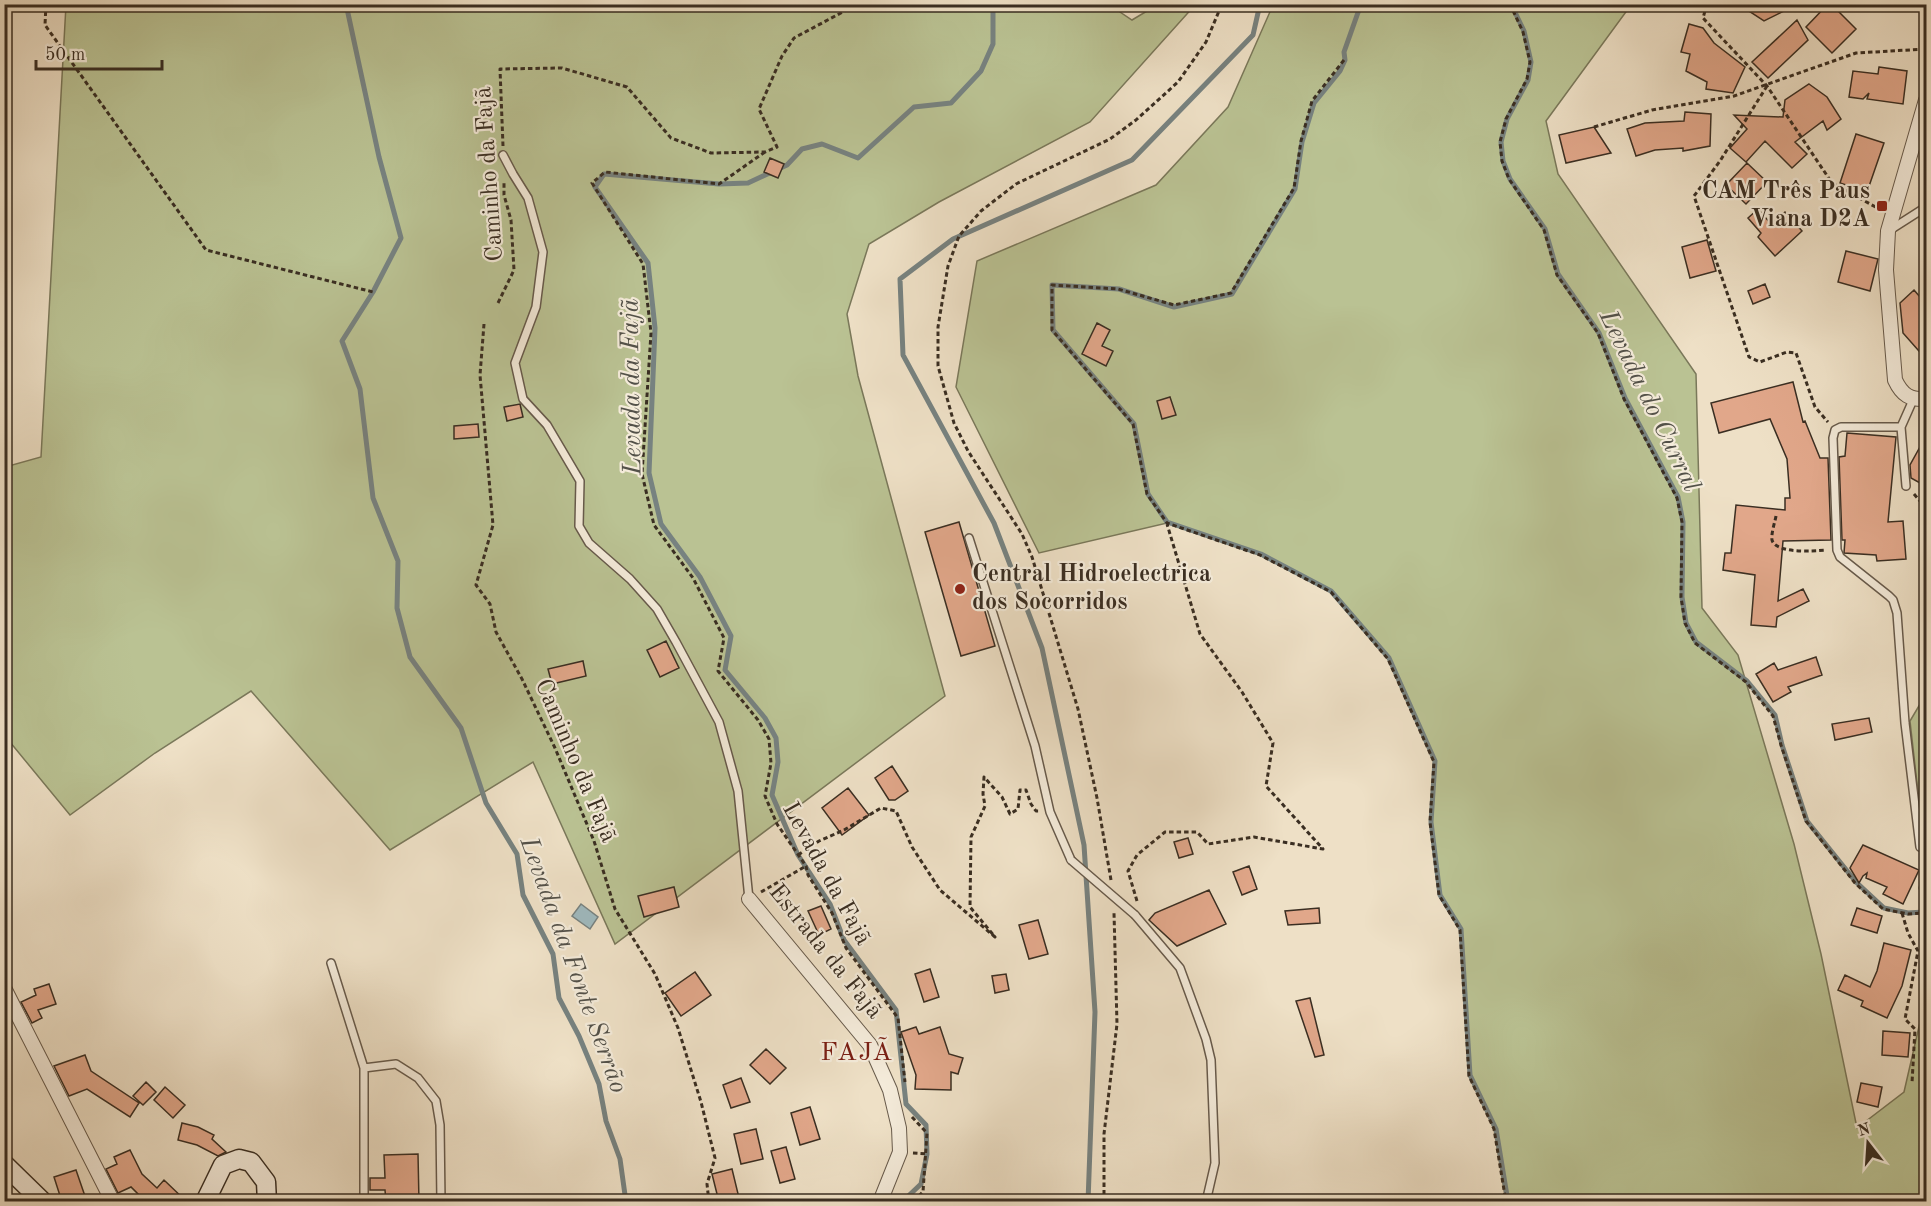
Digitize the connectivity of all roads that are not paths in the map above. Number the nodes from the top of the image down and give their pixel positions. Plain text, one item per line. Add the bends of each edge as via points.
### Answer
1 (1926, 100) edge
2 (504, 155) road end
3 (1926, 207) edge
4 (1888, 231) junction
5 (1920, 399) edge
6 (1901, 427) junction
7 (1906, 486) road end
8 (969, 538) dead end
9 (1920, 847) road end
10 (749, 899) joint
11 (331, 963) dead end
12 (4, 988) edge
13 (364, 1068) junction
14 (4, 1164) edge
15 (43, 1202) edge
16 (113, 1202) edge
17 (205, 1202) edge
18 (267, 1202) edge
19 (364, 1202) edge
20 (441, 1202) edge
21 (880, 1202) edge
22 (1206, 1202) edge

1 - 4 street
2 - 10 lane, Estrada da Fajã via 528,198 543,252 536,307 515,363 523,399 547,425 580,481 579,526 589,543 657,609 719,722 738,791
3 - 4 lane
4 - 5 street via 1886,270 1895,380 1899,389
5 - 6 lane
6 - 7 lane
6 - 9 lane via 1835,430 1837,550 1893,600 1897,613
8 - 22 lane, bridge via 1035,746 1050,812 1071,860 1135,915 1180,968 1206,1039 1211,1060 1215,1163
10 - 21 street, Estrada da Fajã via 870,1045 890,1090 900,1152
11 - 13 lane
12 - 16 street
13 - 19 lane
13 - 20 lane via 396,1064 418,1078 436,1101
14 - 15 street
17 - 18 street via 223,1165 239,1159 251,1162 266,1182

